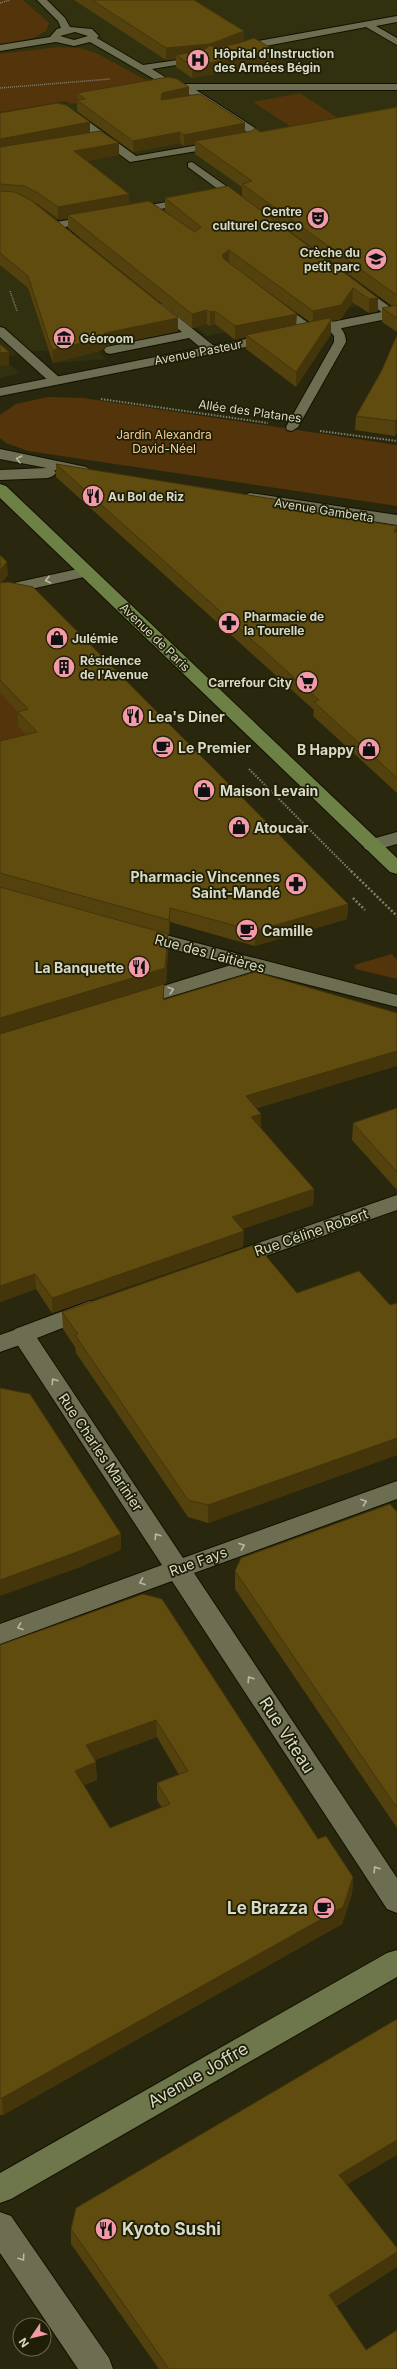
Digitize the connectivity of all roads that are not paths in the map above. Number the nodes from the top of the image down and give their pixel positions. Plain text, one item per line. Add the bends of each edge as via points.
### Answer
1 (42, 0) edge
2 (397, 19) edge
3 (370, 26) junction
4 (67, 30) junction
5 (56, 39) junction
6 (91, 39) junction
7 (397, 42) edge
8 (0, 48) edge
9 (229, 53) edge
10 (204, 58) edge
11 (142, 68) junction
12 (184, 87) junction
13 (397, 87) edge
14 (203, 100) junction
15 (189, 103) edge
16 (62, 112) edge
17 (103, 137) junction
18 (88, 140) edge
19 (192, 166) dead end
20 (230, 193) junction
21 (213, 197) edge
22 (198, 199) edge
23 (151, 208) junction
24 (254, 211) edge
25 (122, 213) edge
26 (44, 215) edge
27 (108, 216) edge
28 (163, 217) edge
29 (56, 225) junction
30 (81, 245) edge
31 (350, 282) edge
32 (266, 296) edge
33 (149, 300) edge
34 (395, 313) edge
35 (331, 326) junction
36 (310, 330) junction
37 (0, 331) edge
38 (192, 334) junction
39 (210, 349) junction
40 (110, 350) edge
41 (56, 381) junction
42 (0, 392) edge
43 (292, 427) road end
44 (0, 454) edge
45 (85, 472) junction
46 (101, 474) edge
47 (0, 475) edge
48 (0, 489) edge
49 (232, 495) edge
50 (397, 520) edge
51 (87, 572) junction
52 (0, 591) edge
53 (397, 838) edge
54 (372, 845) junction
55 (397, 868) edge
56 (122, 929) edge
57 (252, 965) junction
58 (397, 1001) edge
59 (114, 1008) edge
60 (397, 1202) edge
61 (208, 1268) edge
62 (110, 1302) edge
63 (23, 1335) junction
64 (0, 1344) edge
65 (397, 1490) edge
66 (179, 1568) junction
67 (0, 1634) edge
68 (397, 1902) edge
69 (397, 1962) edge
70 (0, 2189) edge
71 (0, 2226) edge
72 (97, 2369) edge

1 - 4 lane via 62,20
2 - 3 lane
3 - 7 lane
3 - 9 lane via 252,45
4 - 5 lane via 55,34
4 - 6 lane via 89,31 94,34
5 - 6 lane via 73,42
5 - 8 lane
6 - 11 lane
10 - 11 lane
11 - 12 lane via 170,84
12 - 13 lane
12 - 14 lane
14 - 15 lane
14 - 17 lane via 251,130 252,135 248,140 134,160
16 - 17 lane via 70,113
17 - 18 lane
19 - 20 lane
20 - 21 lane
20 - 24 lane
22 - 23 lane
23 - 25 lane
23 - 28 lane
26 - 29 lane
27 - 29 lane
29 - 30 lane
31 - 34 lane
32 - 36 lane
33 - 38 lane
34 - 35 street, Avenue Pasteur
35 - 36 street, Avenue Pasteur
35 - 43 lane via 340,335 340,342
36 - 39 street, Avenue Pasteur
37 - 41 lane
38 - 39 lane
38 - 40 lane
39 - 41 street, Avenue Pasteur
41 - 42 street, Avenue Pasteur
45 -> 44 street
45 - 46 street
45 - 47 street
48 - 51 main road, Avenue de Paris
49 - 50 street, Avenue Gambetta
51 -> 52 street
51 - 54 main road, Avenue de Paris
53 - 54 street
54 - 55 main road, Avenue de Paris
56 - 57 street, Rue des Laitières
57 - 58 street, Rue des Laitières via 297,974
59 -> 57 street
60 - 61 street, Rue Céline Robert
62 - 63 street
63 - 64 street
66 -> 63 street, Rue Charles Marinier
66 -> 65 street, Rue Fays
66 -> 67 street, Rue Fays
68 -> 66 street, Rue Viteau
69 - 70 main road, Avenue Joffre
71 -> 72 street

